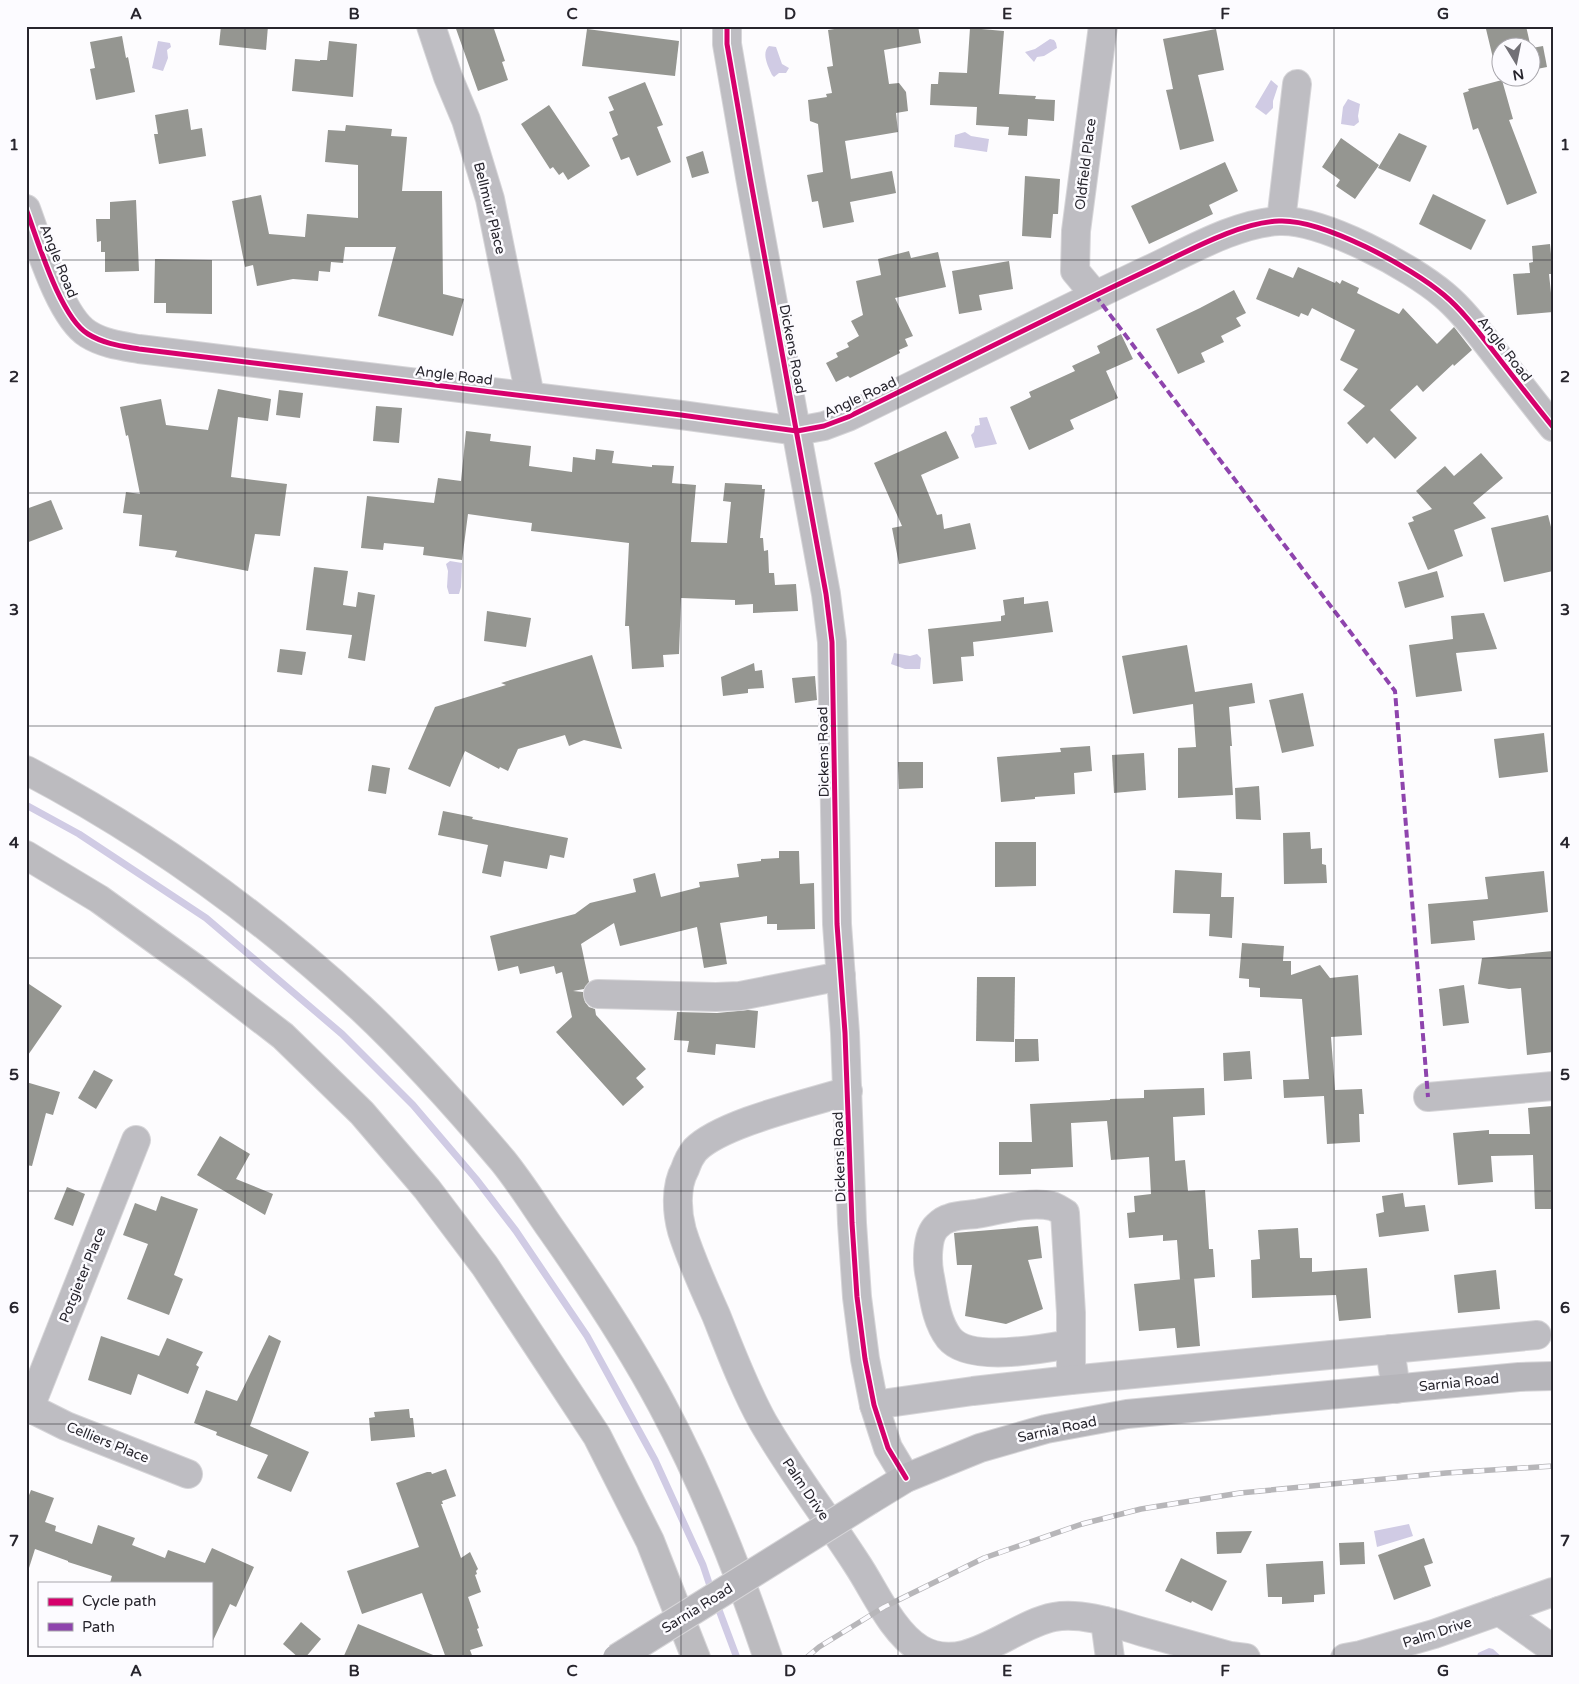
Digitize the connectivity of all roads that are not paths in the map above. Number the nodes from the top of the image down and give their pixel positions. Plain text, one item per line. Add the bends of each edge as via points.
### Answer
1 (431, 26) edge
2 (727, 26) edge
3 (1102, 26) edge
4 (1297, 84) dead end
5 (26, 209) edge
6 (1281, 221) junction
7 (1095, 295) junction
8 (530, 396) junction
9 (1553, 427) edge
10 (797, 431) junction
11 (26, 770) edge
12 (26, 855) edge
13 (841, 976) junction
14 (598, 994) dead end
15 (1553, 1086) edge
16 (848, 1091) junction
17 (1428, 1097) dead end
18 (136, 1140) dead end
19 (1537, 1335) dead end
20 (1070, 1344) junction
21 (1390, 1349) junction
22 (1553, 1376) edge
23 (1071, 1380) junction
24 (1396, 1389) junction
25 (874, 1405) junction
26 (28, 1407) edge
27 (188, 1474) dead end
28 (906, 1478) junction
29 (1553, 1592) edge
30 (1499, 1611) junction
31 (1105, 1621) junction
32 (1553, 1649) edge
33 (617, 1658) edge
34 (696, 1658) edge
35 (768, 1658) edge
36 (1110, 1658) edge
37 (1246, 1658) edge
38 (1345, 1658) edge

1 - 8 street, Bellmuir Place via 466,120 490,199
2 - 10 street, Dickens Road via 727,44
3 - 7 street, Oldfield Place via 1076,231 1075,271
4 - 6 street
5 - 8 street, Angle Road via 60,298 72,319 87,334 107,344
6 - 7 street, Angle Road via 1255,223 1221,236
6 - 9 street, Angle Road via 1306,224 1343,236 1408,269 1445,295
7 - 10 street, Angle Road via 848,417
8 - 10 street, Angle Road
10 - 13 street, Dickens Road via 832,642 837,924
11 - 35 highway via 141,836 217,888 288,945 362,1009 505,1163 612,1318 663,1406 713,1511
12 - 34 highway via 99,899 196,968 283,1036 362,1113 427,1189 485,1266 597,1436 650,1542
13 - 14 street via 740,996
13 - 16 street, Dickens Road
15 - 17 street
16 - 25 street, Dickens Road via 857,1297
16 - 31 street, Palm Drive via 720,1133 695,1151 683,1172 678,1200 682,1230 762,1420 898,1630 920,1649 943,1656 959,1656 1054,1617
18 - 26 street, Potgieter Place
19 - 21 street
20 - 20 street via 1065,1213 1053,1206 1028,1206 949,1218 936,1227 927,1265 942,1328 950,1340 959,1347 1001,1353
20 - 23 street
21 - 23 street
21 - 24 street
22 - 24 main road, Sarnia Road via 1518,1376
23 - 25 street
24 - 28 main road, Sarnia Road via 1127,1414 1046,1428 980,1448
25 - 28 street, Dickens Road via 888,1448
26 - 27 street, Celliers Place via 66,1426
28 - 33 main road, Sarnia Road, bridge
29 - 30 street, Palm Drive
30 - 32 street
30 - 38 street, Palm Drive via 1434,1634
31 - 36 street
31 - 37 street, Palm Drive

